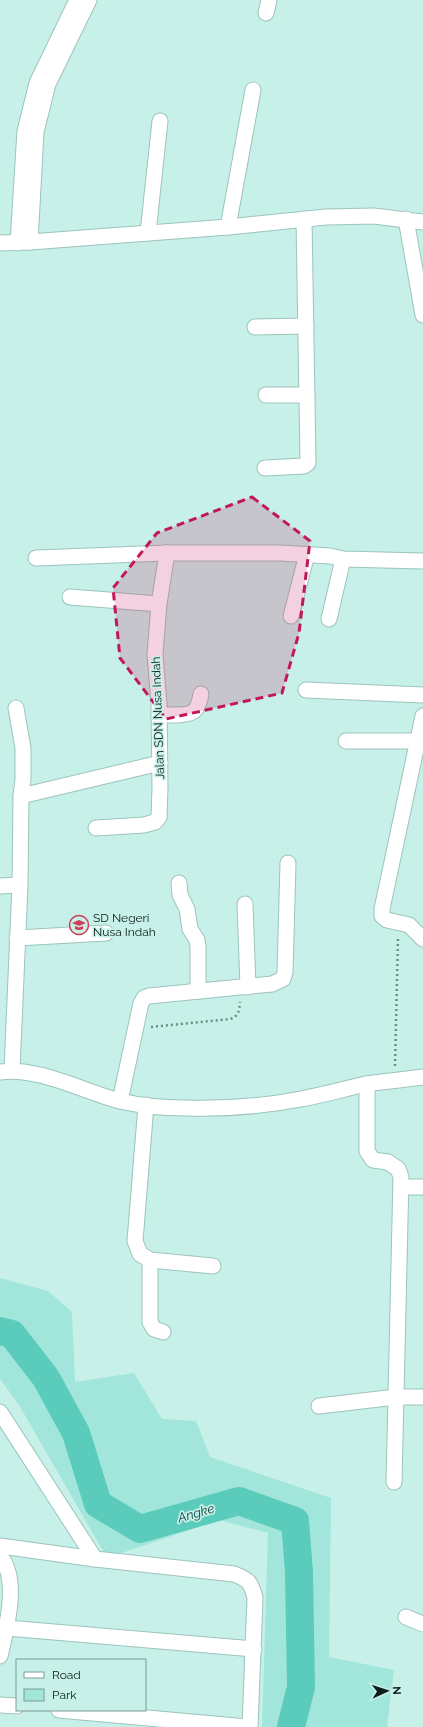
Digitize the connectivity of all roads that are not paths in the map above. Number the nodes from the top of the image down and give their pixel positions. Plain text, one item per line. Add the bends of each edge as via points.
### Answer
1 (77, 0) edge
2 (89, 0) edge
3 (252, 90) dead end
4 (160, 121) dead end
5 (304, 219) junction
6 (406, 219) junction
7 (423, 222) edge
8 (228, 227) junction
9 (148, 233) junction
10 (24, 242) junction
11 (0, 243) edge
12 (422, 307) edge
13 (306, 326) junction
14 (255, 327) dead end
15 (266, 395) dead end
16 (307, 395) junction
17 (265, 468) dead end
18 (167, 554) junction
19 (307, 554) junction
20 (36, 558) dead end
21 (343, 560) junction
22 (423, 560) edge
23 (70, 597) dead end
24 (159, 604) junction
25 (291, 616) dead end
26 (329, 619) dead end
27 (306, 690) dead end
28 (201, 694) dead end
29 (423, 695) edge
30 (16, 708) dead end
31 (159, 715) junction
32 (423, 716) edge
33 (346, 741) dead end
34 (418, 741) junction
35 (160, 763) junction
36 (21, 796) junction
37 (96, 828) dead end
38 (288, 863) dead end
39 (179, 882) dead end
40 (20, 885) junction
41 (0, 886) edge
42 (246, 904) dead end
43 (106, 933) dead end
44 (17, 938) junction
45 (423, 939) edge
46 (245, 988) junction
47 (198, 991) junction
48 (6, 1071) edge
49 (423, 1077) edge
50 (367, 1084) junction
51 (120, 1101) junction
52 (146, 1105) junction
53 (401, 1187) junction
54 (423, 1187) edge
55 (150, 1260) junction
56 (213, 1266) dead end
57 (163, 1332) dead end
58 (396, 1397) junction
59 (423, 1397) edge
60 (319, 1406) dead end
61 (0, 1412) edge
62 (394, 1482) dead end
63 (0, 1546) edge
64 (0, 1556) edge
65 (95, 1559) junction
66 (406, 1617) dead end
67 (423, 1624) edge
68 (7, 1628) junction
69 (254, 1649) junction
70 (0, 1656) edge
71 (0, 1705) edge
72 (16, 1706) edge
73 (70, 1711) edge
74 (247, 1727) edge
75 (250, 1727) edge

1 - 10 street via 37,83 25,131
2 - 10 street via 48,84 36,132
3 - 8 street
4 - 9 street
5 - 6 street via 374,216
5 - 8 street
5 - 13 street
6 - 7 street
6 - 12 street
8 - 9 street
9 - 10 street
10 - 11 street
13 - 14 street
13 - 16 street
15 - 16 street
16 - 17 street via 308,462 304,466
18 - 19 street
18 - 20 street
18 - 24 street, Jalan SDN Nusa Indah
19 - 21 street
19 - 25 street
21 - 22 street
21 - 26 street
23 - 24 street
24 - 31 street, Jalan SDN Nusa Indah via 155,654
27 - 29 street
28 - 31 street via 195,711
30 - 36 street via 23,748
31 - 35 street, Jalan SDN Nusa Indah
32 - 34 street
33 - 34 street
34 - 45 street via 382,916 387,920 409,925
35 - 36 street
35 - 37 street, Jalan SDN Nusa Indah via 160,813 157,820 144,825
36 - 40 street
38 - 46 street via 283,979 272,984
39 - 47 street via 180,895 187,909 188,922 198,947
40 - 41 street
40 - 44 street
42 - 46 street
43 - 44 street
44 - 48 street
46 - 47 street
47 - 51 street via 144,998
48 - 51 street via 74,1085
49 - 50 street
50 - 52 street via 301,1099 255,1105 186,1108
50 - 53 street via 367,1151 373,1160 388,1162 398,1169
51 - 52 street
52 - 55 street via 135,1241 140,1254
53 - 54 street
53 - 58 street
55 - 56 street
55 - 57 street via 150,1322 154,1329
58 - 59 street
58 - 60 street
58 - 62 street
61 - 65 street
63 - 65 street
64 - 68 street via 4,1560 10,1584
65 - 69 street via 234,1574 247,1579 253,1587 255,1598
66 - 67 street
68 - 69 street
68 - 70 street
69 - 75 street
71 - 72 street
73 - 74 street

